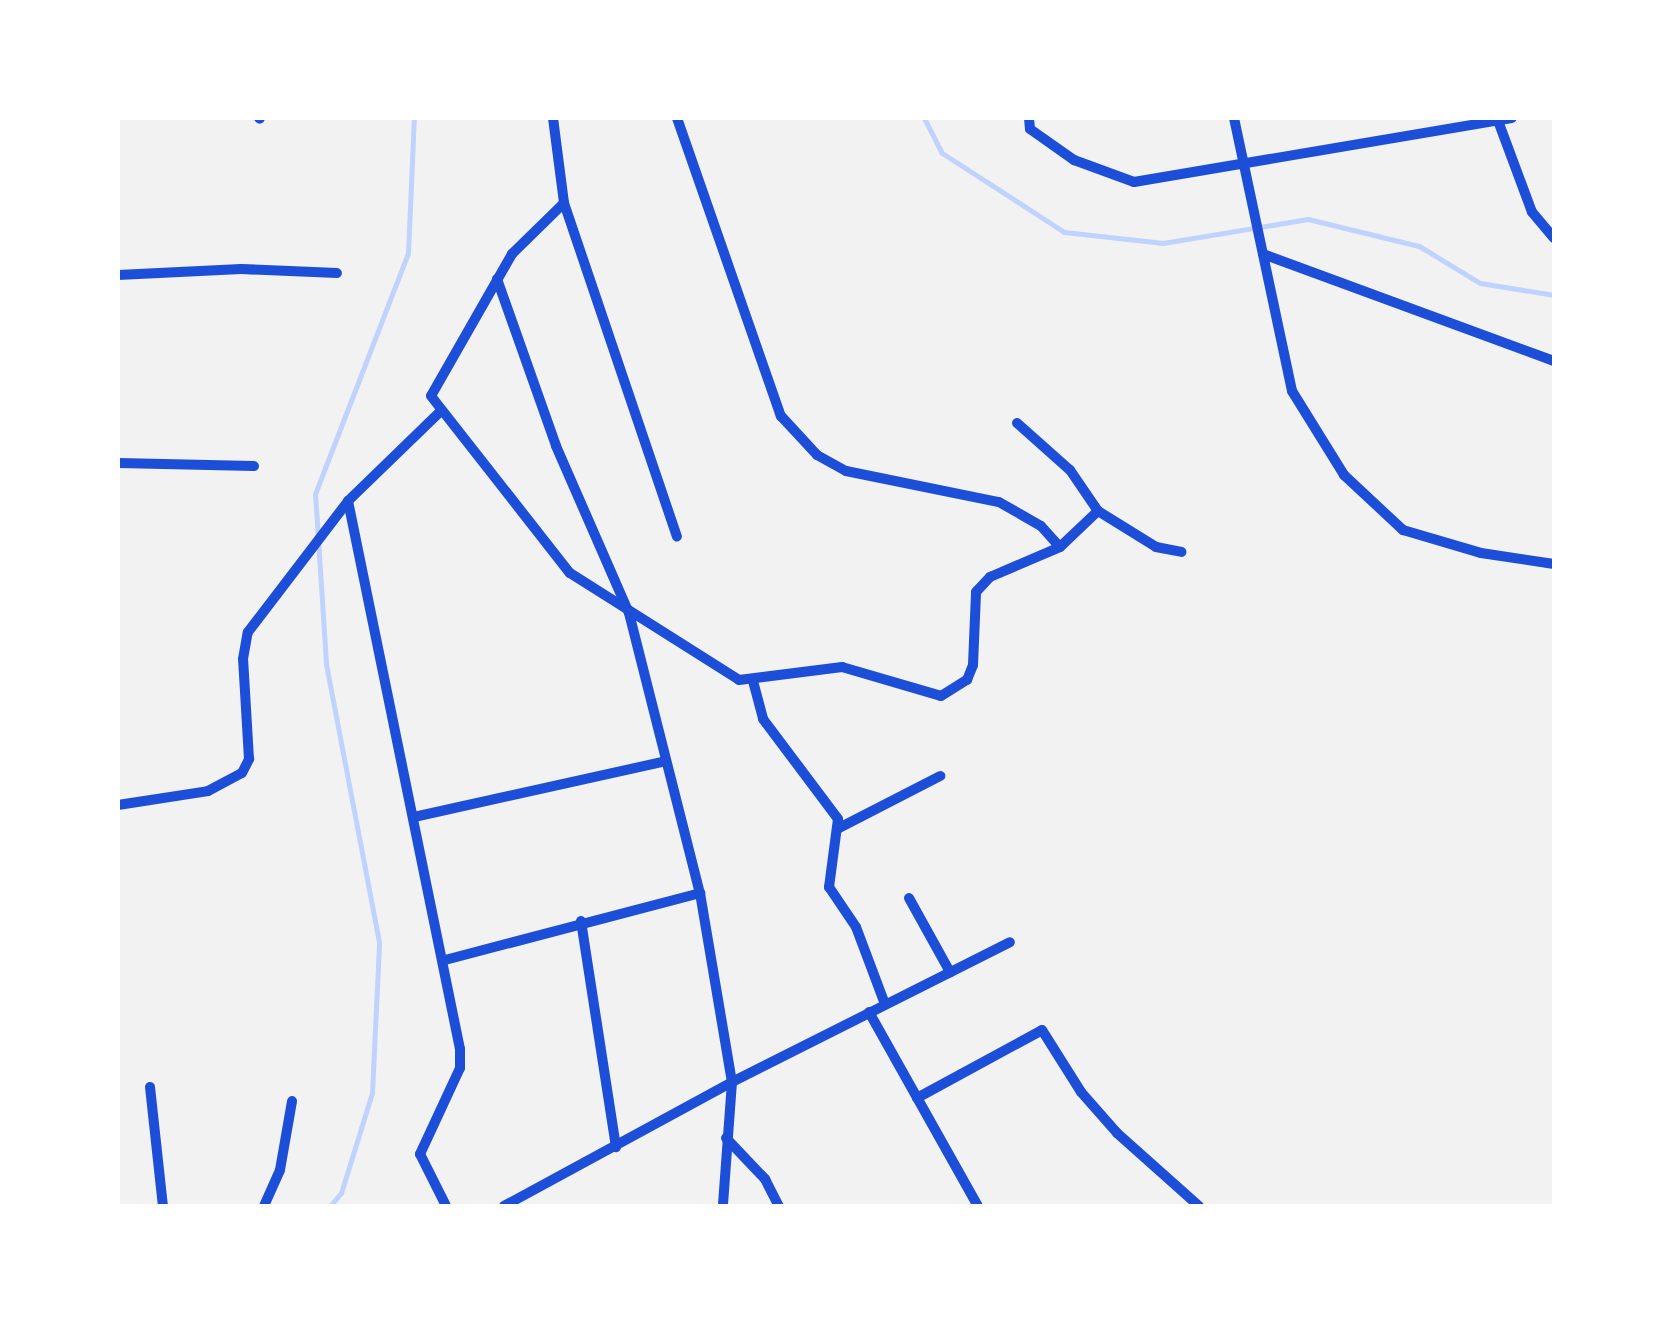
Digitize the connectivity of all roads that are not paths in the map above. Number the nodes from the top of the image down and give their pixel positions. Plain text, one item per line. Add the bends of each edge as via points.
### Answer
1 (553, 118) edge
2 (678, 118) edge
3 (1029, 118) edge
4 (1234, 118) edge
5 (1512, 118) edge
6 (1497, 120) edge
7 (1244, 166) junction
8 (564, 203) junction
9 (1554, 238) edge
10 (1263, 254) junction
11 (337, 273) dead end
12 (118, 276) edge
13 (496, 279) junction
14 (1554, 360) edge
15 (440, 412) junction
16 (1017, 423) dead end
17 (118, 463) edge
18 (254, 466) dead end
19 (348, 501) junction
20 (1098, 511) junction
21 (677, 536) dead end
22 (1060, 547) junction
23 (1182, 552) dead end
24 (1554, 564) edge
25 (628, 613) junction
26 (753, 681) junction
27 (666, 761) junction
28 (940, 776) dead end
29 (118, 805) edge
30 (414, 817) junction
31 (839, 828) junction
32 (700, 893) junction
33 (909, 898) dead end
34 (581, 921) junction
35 (1010, 942) dead end
36 (444, 960) junction
37 (950, 972) junction
38 (885, 1004) junction
39 (869, 1012) junction
40 (732, 1082) junction
41 (150, 1088) dead end
42 (917, 1098) junction
43 (292, 1101) dead end
44 (726, 1138) junction
45 (616, 1147) junction
46 (440, 1204) edge
47 (163, 1206) edge
48 (264, 1206) edge
49 (504, 1206) edge
50 (723, 1206) edge
51 (780, 1206) edge
52 (978, 1206) edge
53 (1199, 1206) edge

1 - 8 street
2 - 22 street via 781,416 816,454 846,471 999,502 1041,526
3 - 7 street via 1030,129 1074,160 1134,182
4 - 7 street
5 - 6 street
6 - 7 street
6 - 9 street via 1532,212
7 - 10 street
8 - 13 street
8 - 21 street
10 - 14 street
10 - 24 street via 1292,391 1344,475 1403,530 1482,553
11 - 12 street via 241,269
13 - 15 street via 434,385
13 - 25 street via 556,446
15 - 19 street
15 - 25 street via 550,555
16 - 20 street via 1070,470
17 - 18 street
19 - 29 street via 248,632 243,659 249,759 242,773 208,791
19 - 30 street
20 - 22 street
20 - 23 street via 1156,546
22 - 26 street via 990,577 976,592 973,665 967,680 941,696 842,667
25 - 26 street via 721,674
25 - 27 street
26 - 31 street via 763,719 830,806
27 - 30 street
27 - 32 street
28 - 31 street
30 - 36 street
31 - 38 street via 829,887 856,928
32 - 34 street
32 - 40 street
33 - 37 street
34 - 36 street
34 - 45 street
35 - 37 street
36 - 46 street via 460,1068 420,1154
37 - 38 street
38 - 39 street
39 - 40 street
39 - 42 street
40 - 44 street
40 - 45 street
41 - 47 street
42 - 52 street
42 - 53 street via 1042,1030 1117,1133
43 - 48 street via 280,1170
44 - 50 street
44 - 51 street
45 - 49 street

